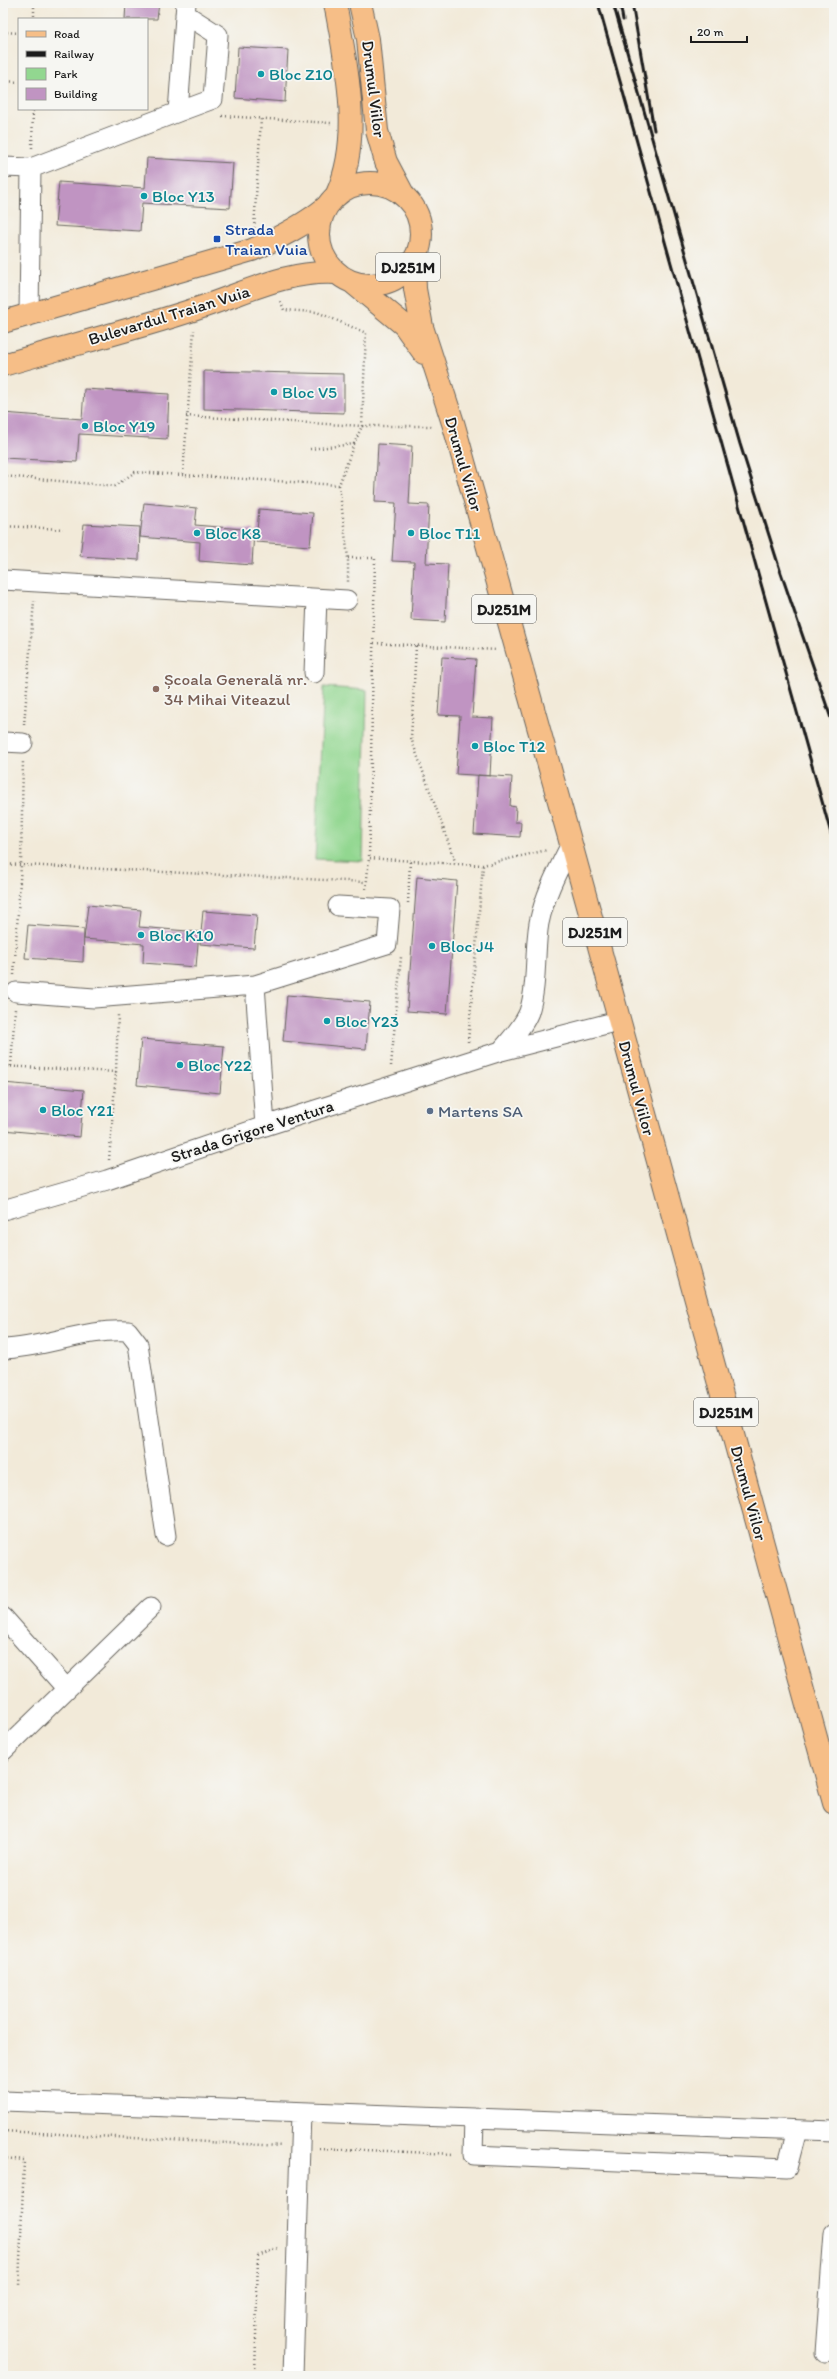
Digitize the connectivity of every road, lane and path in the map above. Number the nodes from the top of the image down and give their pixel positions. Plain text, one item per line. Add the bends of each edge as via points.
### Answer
1 (34, 3) edge
2 (335, 3) edge
3 (360, 3) edge
4 (186, 9) edge
5 (34, 18) edge
6 (3, 32) edge
7 (18, 33) edge
8 (3, 81) edge
9 (18, 82) edge
10 (33, 110) edge
11 (178, 112) junction
12 (216, 115) dead end
13 (261, 119) junction
14 (350, 125) junction
15 (3, 167) edge
16 (31, 168) junction
17 (403, 194) junction
18 (331, 201) junction
19 (252, 250) junction
20 (414, 260) junction
21 (344, 278) junction
22 (270, 282) junction
23 (196, 309) junction
24 (29, 314) junction
25 (3, 322) edge
26 (3, 365) edge
27 (437, 374) junction
28 (186, 416) junction
29 (362, 426) junction
30 (454, 426) junction
31 (354, 444) junction
32 (310, 449) dead end
33 (183, 474) junction
34 (3, 476) edge
35 (339, 485) junction
36 (3, 526) edge
37 (63, 530) dead end
38 (348, 558) junction
39 (3, 580) edge
40 (35, 582) junction
41 (317, 599) junction
42 (347, 600) joint
43 (374, 643) junction
44 (416, 646) junction
45 (516, 651) junction
46 (314, 672) dead end
47 (3, 742) edge
48 (23, 743) junction
49 (571, 844) junction
50 (369, 858) junction
51 (410, 861) junction
52 (3, 864) edge
53 (21, 864) junction
54 (456, 864) junction
55 (483, 865) junction
56 (366, 882) junction
57 (338, 906) dead end
58 (364, 907) junction
59 (408, 910) dead end
60 (401, 953) dead end
61 (255, 985) junction
62 (16, 992) junction
63 (118, 995) junction
64 (618, 1021) junction
65 (500, 1051) junction
66 (466, 1063) junction
67 (3, 1066) edge
68 (11, 1066) junction
69 (116, 1072) junction
70 (390, 1087) junction
71 (265, 1126) junction
72 (107, 1180) junction
73 (3, 1210) edge
74 (3, 1349) edge
75 (166, 1536) dead end
76 (151, 1607) dead end
77 (3, 1617) edge
78 (66, 1688) junction
79 (3, 1752) edge
80 (834, 1803) edge
81 (3, 2101) edge
82 (301, 2112) junction
83 (474, 2118) junction
84 (797, 2130) junction
85 (3, 2131) edge
86 (834, 2131) edge
87 (300, 2147) junction
88 (473, 2155) junction
89 (3, 2158) edge
90 (834, 2233) edge
91 (298, 2240) junction
92 (19, 2285) dead end
93 (825, 2353) dead end
94 (255, 2376) edge
95 (293, 2376) edge

1 - 5 path
2 - 14 main road, Drumul Viilor / DJ251M via 347,68
3 - 17 main road, Drumul Viilor / DJ251M via 368,39 377,131 386,162
4 - 11 street
4 - 11 street via 218,35 213,100
6 - 7 path
8 - 9 path
10 - 16 path
11 - 16 street
12 - 13 path
13 - 14 path
13 - 19 path
14 - 18 main road, Drumul Viilor / DJ251M via 345,176
15 - 16 street
16 - 24 street
17 - 18 main road, DJ251M via 387,186 370,182 352,185
17 - 20 main road, DJ251M via 414,208 420,225 420,243
18 - 19 main road via 300,227
18 - 21 main road, DJ251M via 319,225 319,242 325,259
19 - 24 main road
20 - 21 main road, DJ251M via 402,273 387,282 369,285
20 - 27 main road, Drumul Viilor / DJ251M via 418,308
21 - 22 main road, Bulevardul Traian Vuia via 314,272
21 - 27 main road, Drumul Viilor / DJ251M via 404,325
22 - 23 main road, Bulevardul Traian Vuia
22 - 29 path via 284,310 317,312 366,333
23 - 26 main road, Bulevardul Traian Vuia
23 - 28 path
24 - 25 main road
27 - 30 main road, Drumul Viilor / DJ251M
28 - 29 path
28 - 33 path
29 - 30 path
29 - 31 path
30 - 45 main road, Drumul Viilor / DJ251M
31 - 32 path
31 - 35 path
33 - 34 path via 135,472 115,486
33 - 35 path
35 - 38 path
36 - 37 path
38 - 42 path
38 - 43 path via 375,558
39 - 40 street
40 - 41 street
40 - 48 path
41 - 42 street
41 - 46 street
43 - 44 path
43 - 50 path
44 - 45 path
44 - 54 path via 411,738
45 - 49 main road, Drumul Viilor / DJ251M
47 - 48 street
48 - 53 path
49 - 55 path
49 - 64 main road, Drumul Viilor / DJ251M
49 - 65 street, Strada Grigore Ventura via 546,895 539,925 536,971 528,1012 518,1032
50 - 51 path
50 - 56 path
51 - 54 path
51 - 59 path
52 - 53 path
53 - 56 path
53 - 62 path via 13,983
54 - 55 path
55 - 66 path
56 - 58 path
57 - 58 street
58 - 61 street via 390,909 387,944
60 - 70 path
61 - 63 street
61 - 71 street
62 - 63 street via 94,998
62 - 68 path
63 - 69 path
64 - 65 street, Strada Grigore Ventura
64 - 80 main road, Drumul Viilor / DJ251M
65 - 66 street, Strada Grigore Ventura
66 - 70 street, Strada Grigore Ventura
67 - 68 path
68 - 69 path
69 - 72 path
70 - 71 street, Strada Grigore Ventura
71 - 72 street, Strada Grigore Ventura
72 - 73 street, Strada Grigore Ventura
74 - 75 street via 34,1346 114,1330 128,1331 138,1344
76 - 78 street
77 - 78 street
78 - 79 street
81 - 82 street
82 - 83 street
82 - 87 street
83 - 84 street
83 - 88 street
84 - 86 street
84 - 88 street via 787,2168
85 - 87 path
87 - 88 path
87 - 91 street
89 - 92 path via 24,2160
90 - 93 street
91 - 94 path via 258,2256
91 - 95 street

